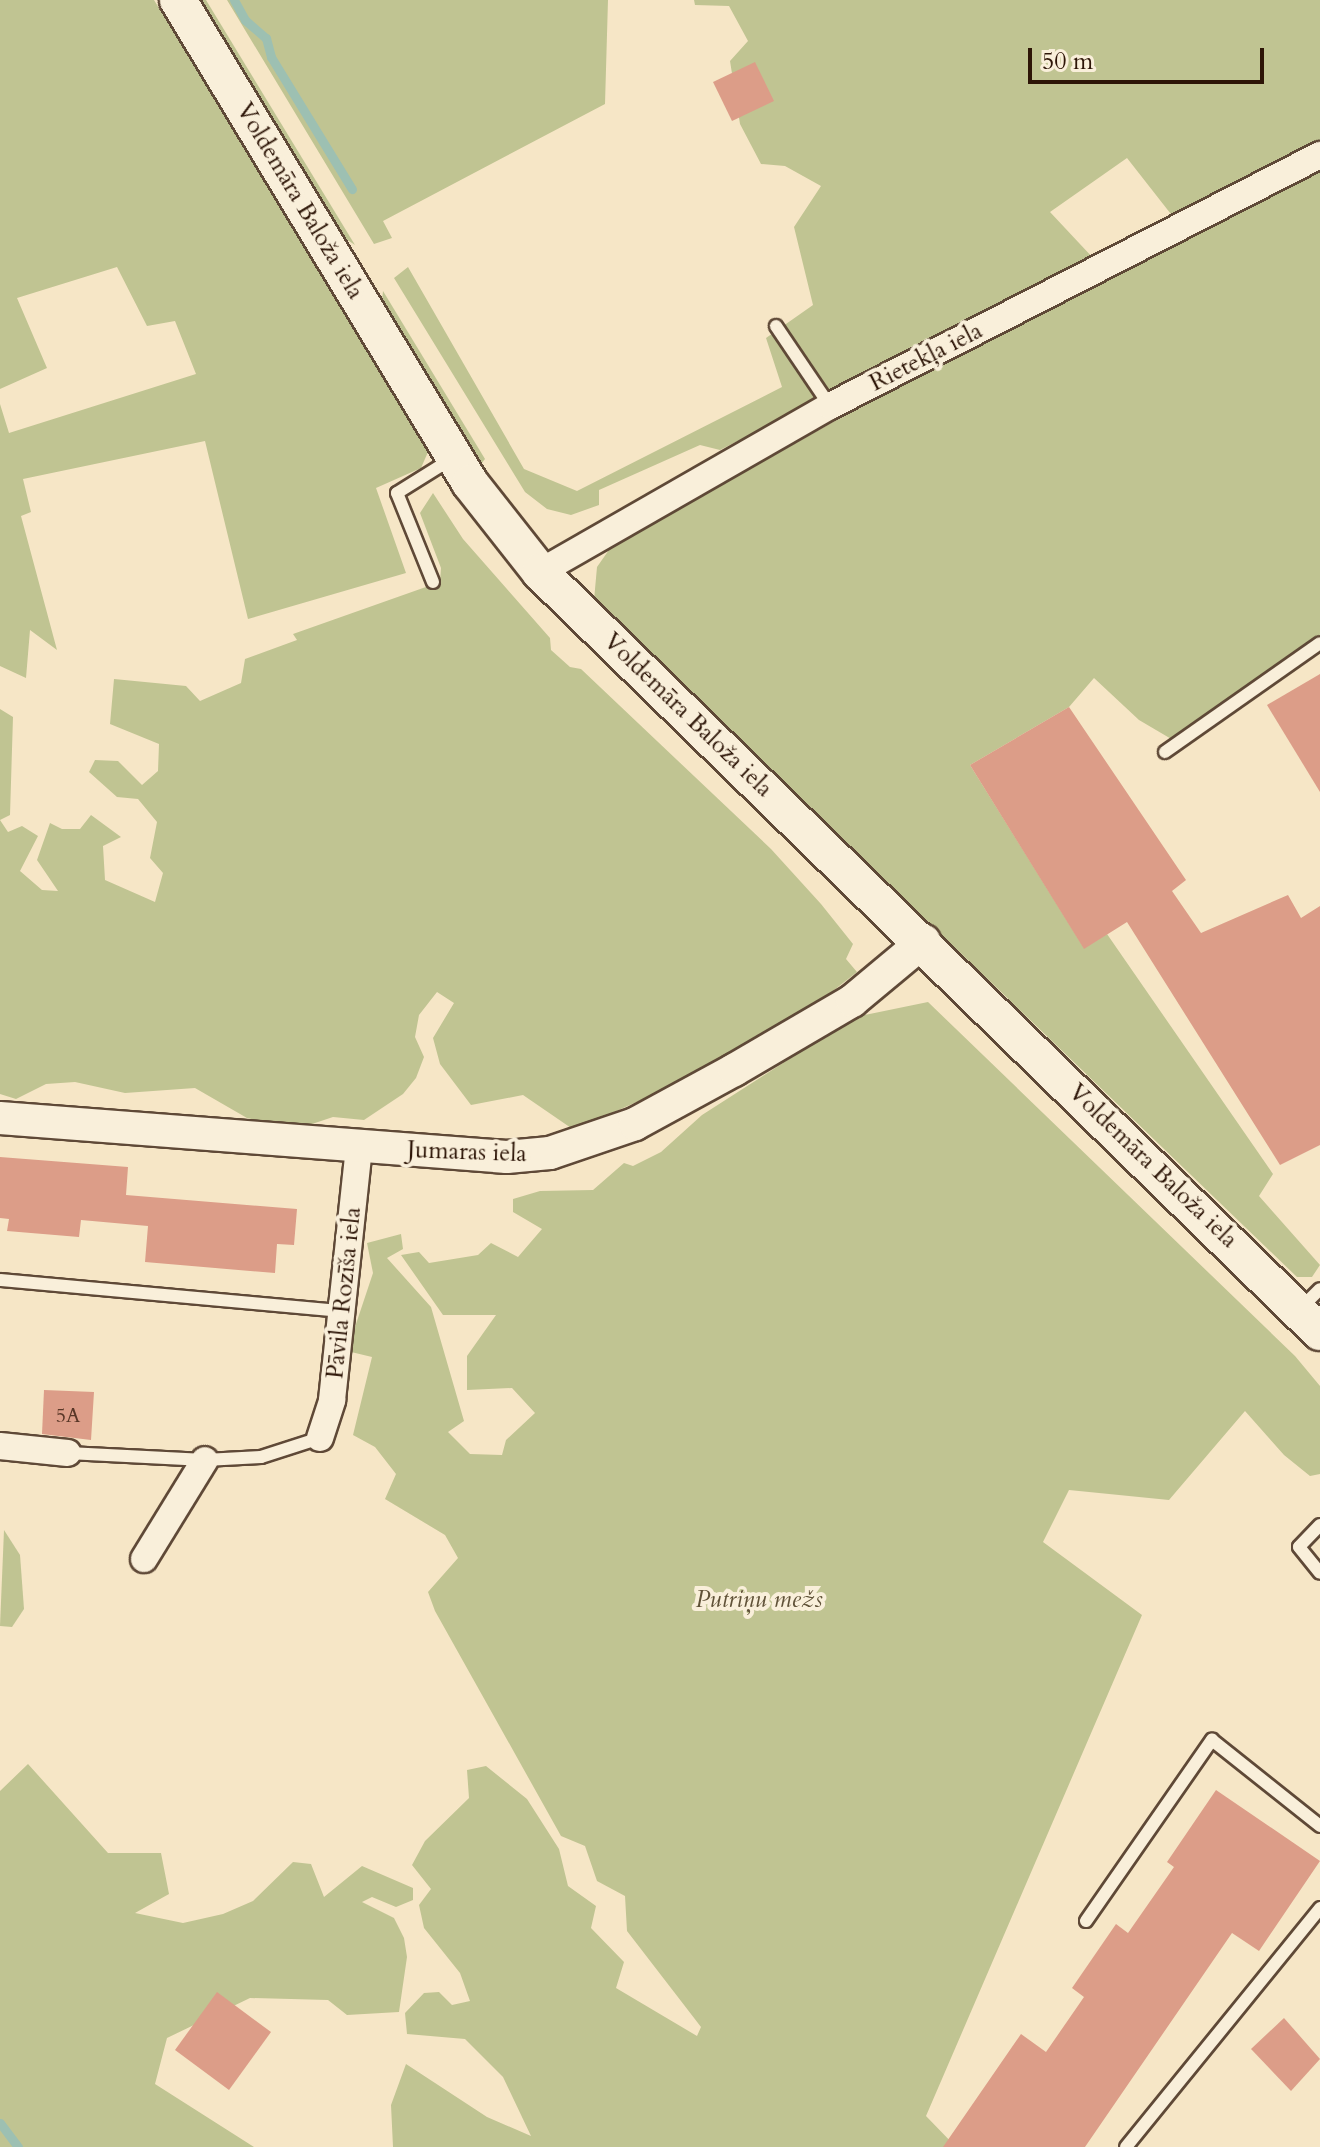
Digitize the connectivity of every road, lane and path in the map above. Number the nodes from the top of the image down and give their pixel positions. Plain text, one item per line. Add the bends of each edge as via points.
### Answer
1 (178, 0) edge
2 (1320, 155) edge
3 (776, 326) dead end
4 (830, 406) junction
5 (456, 456) junction
6 (540, 572) junction
7 (433, 582) dead end
8 (1320, 643) edge
9 (1165, 752) dead end
10 (924, 941) junction
11 (0, 1118) edge
12 (359, 1146) junction
13 (0, 1280) edge
14 (1313, 1310) edge
15 (339, 1311) junction
16 (320, 1438) joint
17 (0, 1446) edge
18 (68, 1453) joint
19 (205, 1460) junction
20 (1320, 1525) edge
21 (144, 1559) dead end
22 (1320, 1573) edge
23 (1320, 1826) edge
24 (1320, 1908) edge
25 (1086, 1921) dead end
26 (1126, 2147) edge

1 - 5 main road, Voldemāra Baloža iela
2 - 4 street, Rietekļa iela
3 - 4 lane
4 - 6 street, Rietekļa iela
5 - 6 main road, Voldemāra Baloža iela
5 - 7 lane via 397,493
6 - 10 main road, Voldemāra Baloža iela
8 - 9 lane
10 - 12 street, Jumaras iela via 852,1001 635,1124 580,1145 507,1157
10 - 14 main road, Voldemāra Baloža iela
11 - 12 street, Jumaras iela
12 - 15 street, Pāvila Rozīša iela
13 - 15 lane
15 - 16 street, Pāvila Rozīša iela via 332,1400
16 - 19 lane via 261,1457
17 - 18 street
18 - 19 lane
19 - 21 street
20 - 22 lane via 1299,1547
23 - 25 lane via 1212,1740
24 - 26 lane

